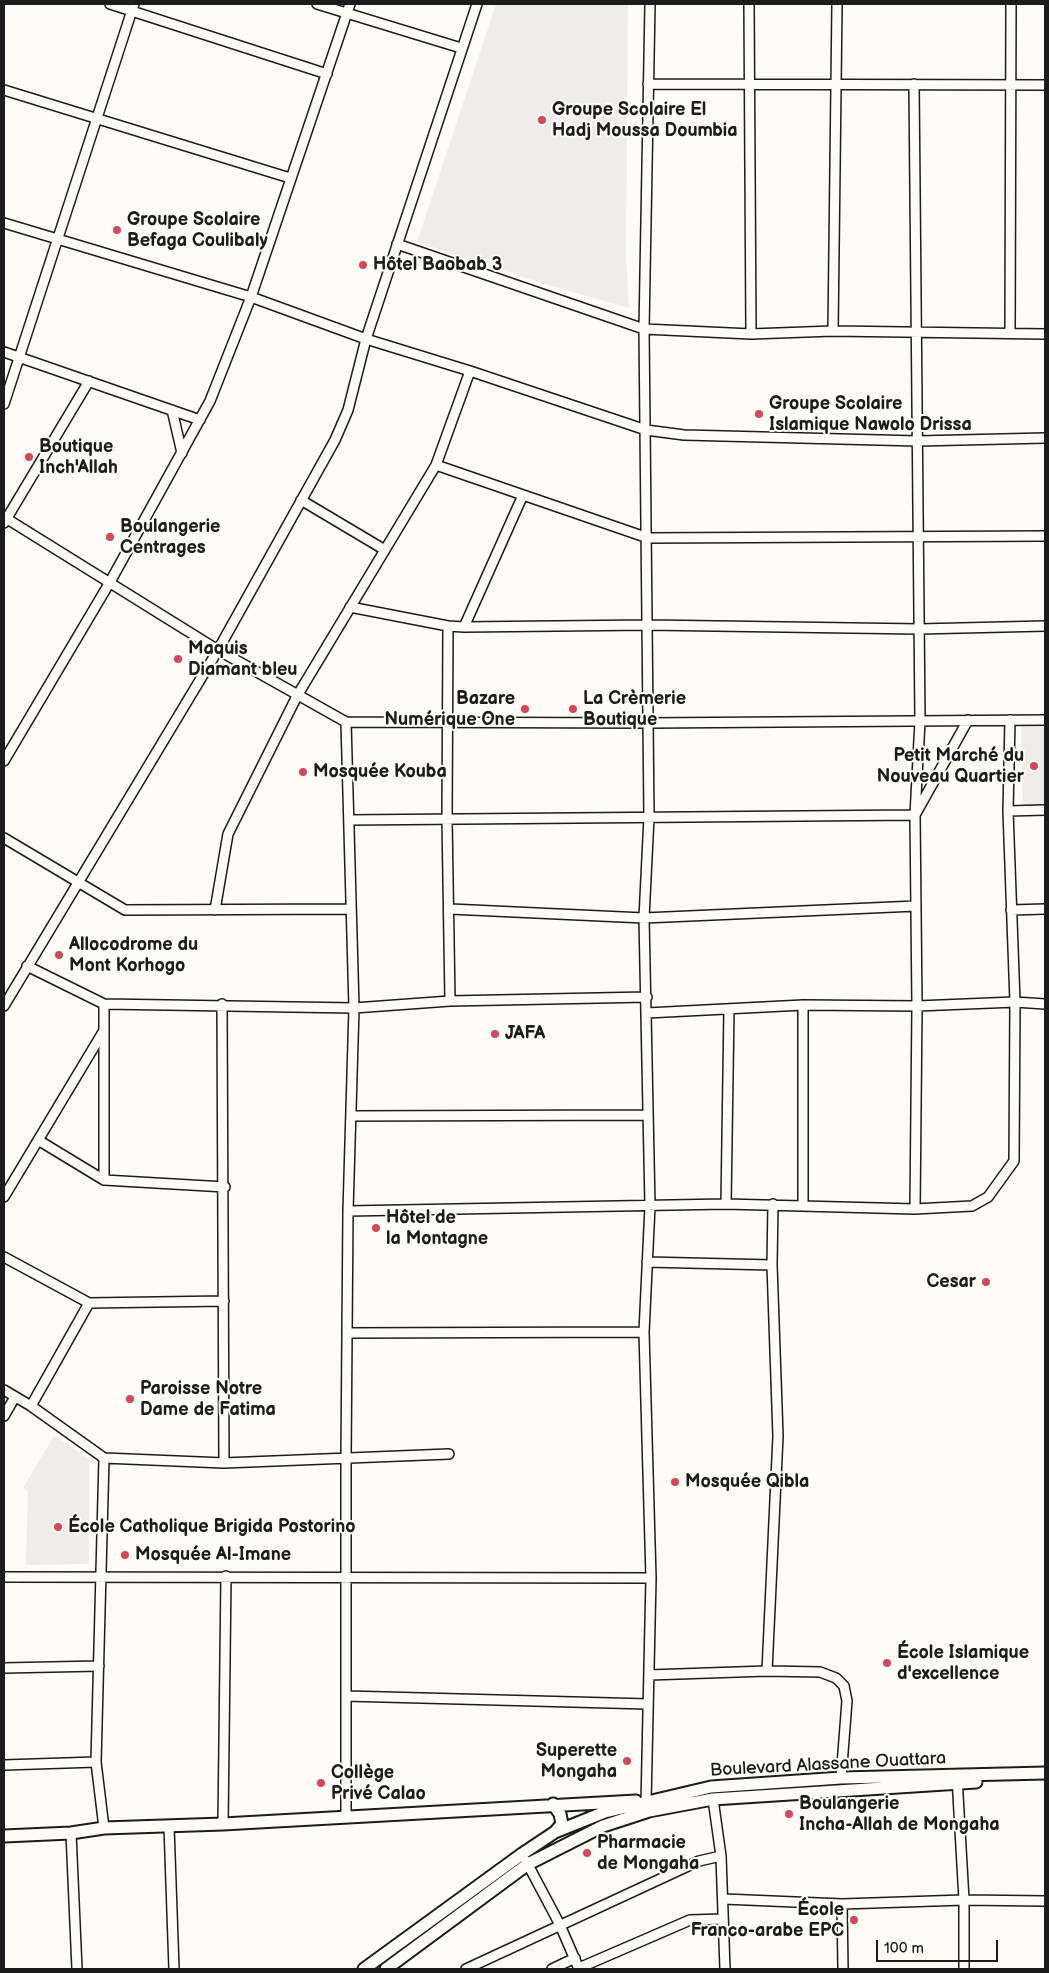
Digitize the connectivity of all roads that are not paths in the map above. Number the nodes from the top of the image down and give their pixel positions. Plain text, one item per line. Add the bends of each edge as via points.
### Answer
1 (110, 4) edge
2 (317, 4) edge
3 (350, 4) edge
4 (477, 4) edge
5 (650, 4) edge
6 (749, 4) edge
7 (837, 4) edge
8 (1011, 4) edge
9 (133, 7) edge
10 (346, 14) junction
11 (461, 48) junction
12 (327, 74) junction
13 (648, 84) junction
14 (837, 84) junction
15 (914, 84) junction
16 (1009, 84) junction
17 (750, 85) junction
18 (1045, 85) edge
19 (4, 90) edge
20 (96, 119) junction
21 (290, 178) junction
22 (4, 222) edge
23 (58, 238) junction
24 (397, 244) junction
25 (251, 297) junction
26 (644, 329) junction
27 (833, 331) junction
28 (1010, 333) junction
29 (750, 334) junction
30 (918, 334) junction
31 (1045, 334) edge
32 (366, 339) junction
33 (4, 352) edge
34 (18, 357) junction
35 (470, 371) junction
36 (89, 381) junction
37 (4, 404) edge
38 (172, 410) junction
39 (200, 420) junction
40 (646, 430) junction
41 (1045, 438) edge
42 (918, 441) junction
43 (182, 453) junction
44 (436, 465) junction
45 (523, 495) junction
46 (301, 500) junction
47 (5, 520) edge
48 (1045, 536) edge
49 (918, 537) junction
50 (648, 538) junction
51 (385, 550) junction
52 (110, 582) junction
53 (350, 607) junction
54 (648, 625) junction
55 (448, 626) junction
56 (1045, 626) edge
57 (464, 628) junction
58 (919, 629) junction
59 (218, 650) junction
60 (297, 696) junction
61 (968, 720) junction
62 (1010, 720) junction
63 (1045, 720) edge
64 (920, 721) junction
65 (346, 722) junction
66 (447, 722) junction
67 (649, 723) junction
68 (4, 761) edge
69 (1045, 810) edge
70 (1008, 811) junction
71 (915, 815) junction
72 (649, 817) junction
73 (447, 819) junction
74 (349, 820) junction
75 (4, 838) edge
76 (79, 882) junction
77 (916, 906) junction
78 (351, 909) junction
79 (450, 909) junction
80 (1045, 909) edge
81 (215, 910) junction
82 (1011, 910) junction
83 (644, 918) junction
84 (27, 966) junction
85 (647, 997) junction
86 (450, 1001) junction
87 (1015, 1002) junction
88 (104, 1004) junction
89 (222, 1004) junction
90 (1045, 1004) edge
91 (4, 1006) edge
92 (803, 1006) junction
93 (917, 1006) junction
94 (354, 1008) junction
95 (729, 1009) junction
96 (647, 1013) junction
97 (103, 1032) junction
98 (648, 1115) junction
99 (351, 1116) junction
100 (38, 1140) junction
101 (104, 1180) junction
102 (224, 1187) junction
103 (4, 1197) edge
104 (726, 1204) junction
105 (773, 1204) junction
106 (650, 1206) junction
107 (803, 1206) junction
108 (915, 1208) junction
109 (348, 1210) junction
110 (4, 1257) edge
111 (647, 1262) junction
112 (772, 1265) junction
113 (224, 1301) junction
114 (90, 1303) junction
115 (644, 1332) junction
116 (348, 1333) junction
117 (4, 1390) edge
118 (15, 1397) junction
119 (31, 1406) junction
120 (4, 1416) edge
121 (448, 1454) dead end
122 (104, 1458) junction
123 (346, 1458) junction
124 (224, 1463) junction
125 (4, 1576) edge
126 (226, 1576) junction
127 (100, 1577) junction
128 (346, 1578) junction
129 (651, 1578) junction
130 (99, 1666) junction
131 (4, 1668) edge
132 (767, 1671) junction
133 (649, 1674) junction
134 (346, 1696) junction
135 (648, 1704) junction
136 (96, 1762) junction
137 (4, 1765) edge
138 (1045, 1773) edge
139 (841, 1778) junction
140 (1045, 1779) edge
141 (957, 1780) junction
142 (714, 1799) junction
143 (553, 1804) junction
144 (647, 1807) junction
145 (346, 1816) junction
146 (224, 1824) junction
147 (168, 1826) junction
148 (104, 1828) junction
149 (555, 1832) junction
150 (70, 1833) junction
151 (4, 1836) edge
152 (721, 1856) junction
153 (525, 1859) junction
154 (724, 1899) junction
155 (964, 1900) junction
156 (1045, 1901) edge
157 (842, 1904) junction
158 (723, 1919) junction
159 (560, 1925) junction
160 (575, 1958) junction
161 (77, 1969) edge
162 (174, 1969) edge
163 (364, 1969) edge
164 (386, 1969) edge
165 (466, 1969) edge
166 (552, 1969) edge
167 (579, 1969) edge
168 (725, 1969) edge
169 (843, 1969) edge
170 (964, 1969) edge

1 - 9 street
2 - 10 street
3 - 10 street
4 - 11 street
5 - 13 street
6 - 17 street
7 - 14 street
8 - 16 street
9 - 12 street
9 - 20 street
10 - 11 street
10 - 12 street
11 - 24 street
12 - 21 street
13 - 17 street
13 - 26 street
14 - 15 street
14 - 17 street
14 - 27 street
15 - 16 street
15 - 30 street
16 - 18 street
16 - 28 street
17 - 29 street
19 - 20 street
20 - 21 street
20 - 23 street
21 - 25 street
22 - 23 street
23 - 25 street
23 - 34 street
24 - 26 street
24 - 32 street
25 - 32 street
25 - 39 street
26 - 29 street
26 - 40 street
27 - 29 street
27 - 30 street
28 - 30 street
28 - 31 street
30 - 42 street
32 - 35 street
32 - 46 street via 348,410
33 - 34 street
34 - 36 street
34 - 37 street
35 - 40 street
35 - 44 street
36 - 38 street
36 - 47 street
38 - 39 street
38 - 43 street
39 - 43 street
40 - 42 street via 684,435
40 - 50 street
41 - 42 street
42 - 49 street
43 - 52 street
44 - 45 street
44 - 51 street
45 - 50 street
45 - 57 street
46 - 51 street
46 - 59 street
47 - 52 street
48 - 49 street
49 - 50 street
49 - 58 street
50 - 54 street
51 - 53 street
52 - 59 street
52 - 68 street
53 - 55 street
53 - 60 street
54 - 57 street
54 - 58 street
54 - 67 street
55 - 57 street
55 - 66 street
56 - 58 street
58 - 64 street
59 - 60 street
59 - 76 street
60 - 65 street
60 - 81 street via 228,834
61 - 62 street
61 - 64 street
61 - 71 street
62 - 63 street
62 - 70 street
64 - 67 street
64 - 71 street
65 - 66 street
65 - 74 street
66 - 67 street
66 - 73 street
67 - 72 street
69 - 70 street
70 - 82 street
71 - 72 street
71 - 77 street
72 - 73 street
72 - 83 street
73 - 74 street
73 - 79 street
74 - 78 street
75 - 76 street
76 - 81 street via 125,910
76 - 84 street
77 - 83 street
77 - 93 street
78 - 81 street
78 - 94 street
79 - 83 street
79 - 86 street
80 - 82 street
82 - 87 street
83 - 85 street
84 - 88 street
84 - 91 street
85 - 86 street
85 - 96 street
86 - 94 street
87 - 90 street
87 - 93 street
87 - 108 street via 1014,1161 988,1197 972,1206
88 - 89 street
88 - 97 street
89 - 94 street
89 - 102 street
92 - 93 street
92 - 95 street
92 - 107 street
93 - 108 street
94 - 99 street
95 - 96 street
95 - 104 street
96 - 98 street
97 - 100 street
97 - 101 street
98 - 99 street
98 - 106 street
99 - 109 street
100 - 101 street
100 - 103 street
101 - 102 street
102 - 113 street
104 - 105 street
104 - 106 street
105 - 107 street
105 - 112 street
106 - 109 street
106 - 111 street
107 - 108 street
109 - 116 street
110 - 114 street
111 - 112 street
111 - 115 street
112 - 132 street via 778,1436
113 - 114 street
113 - 124 street
114 - 119 street
115 - 116 street
115 - 129 street
116 - 123 street
117 - 118 street
118 - 119 street
118 - 120 street
119 - 122 street
121 - 123 street
122 - 124 street
122 - 127 street
123 - 124 street
123 - 128 street
125 - 127 street
126 - 127 street
126 - 128 street
126 - 146 street
127 - 130 street
128 - 129 street
128 - 134 street
129 - 133 street
130 - 131 street
130 - 136 street
132 - 133 street
132 - 139 street via 820,1672 836,1678 844,1686 847,1700
133 - 135 street
134 - 135 street
134 - 145 street
135 - 144 street
136 - 137 street
136 - 148 street
138 - 141 main road, Boulevard Alassane Ouattara
139 - 141 main road, Boulevard Alassane Ouattara
139 - 144 main road, Boulevard Alassane Ouattara via 711,1787
140 - 141 main road, Boulevard Alassane Ouattara
141 - 142 main road, Boulevard Alassane Ouattara
141 - 155 street
142 - 144 main road, Boulevard Alassane Ouattara
142 - 152 street
143 - 144 main road via 629,1800
143 - 145 main road
143 - 149 main road via 562,1824
144 - 149 main road, Boulevard Alassane Ouattara via 605,1812
144 - 153 main road, Boulevard Alassane Ouattara
145 - 146 main road
146 - 147 main road
147 - 148 main road
147 - 162 street
148 - 150 main road
149 - 153 main road, Boulevard Alassane Ouattara
150 - 151 main road
150 - 161 street
152 - 154 street
152 - 159 street via 700,1861
153 - 159 street
153 - 163 main road, Boulevard Alassane Ouattara
153 - 164 main road, Boulevard Alassane Ouattara
154 - 157 street
154 - 158 street
155 - 156 street
155 - 157 street
155 - 170 street
157 - 169 street
158 - 167 street via 690,1920
158 - 168 street
159 - 160 street
159 - 165 street
160 - 166 street
160 - 167 street

